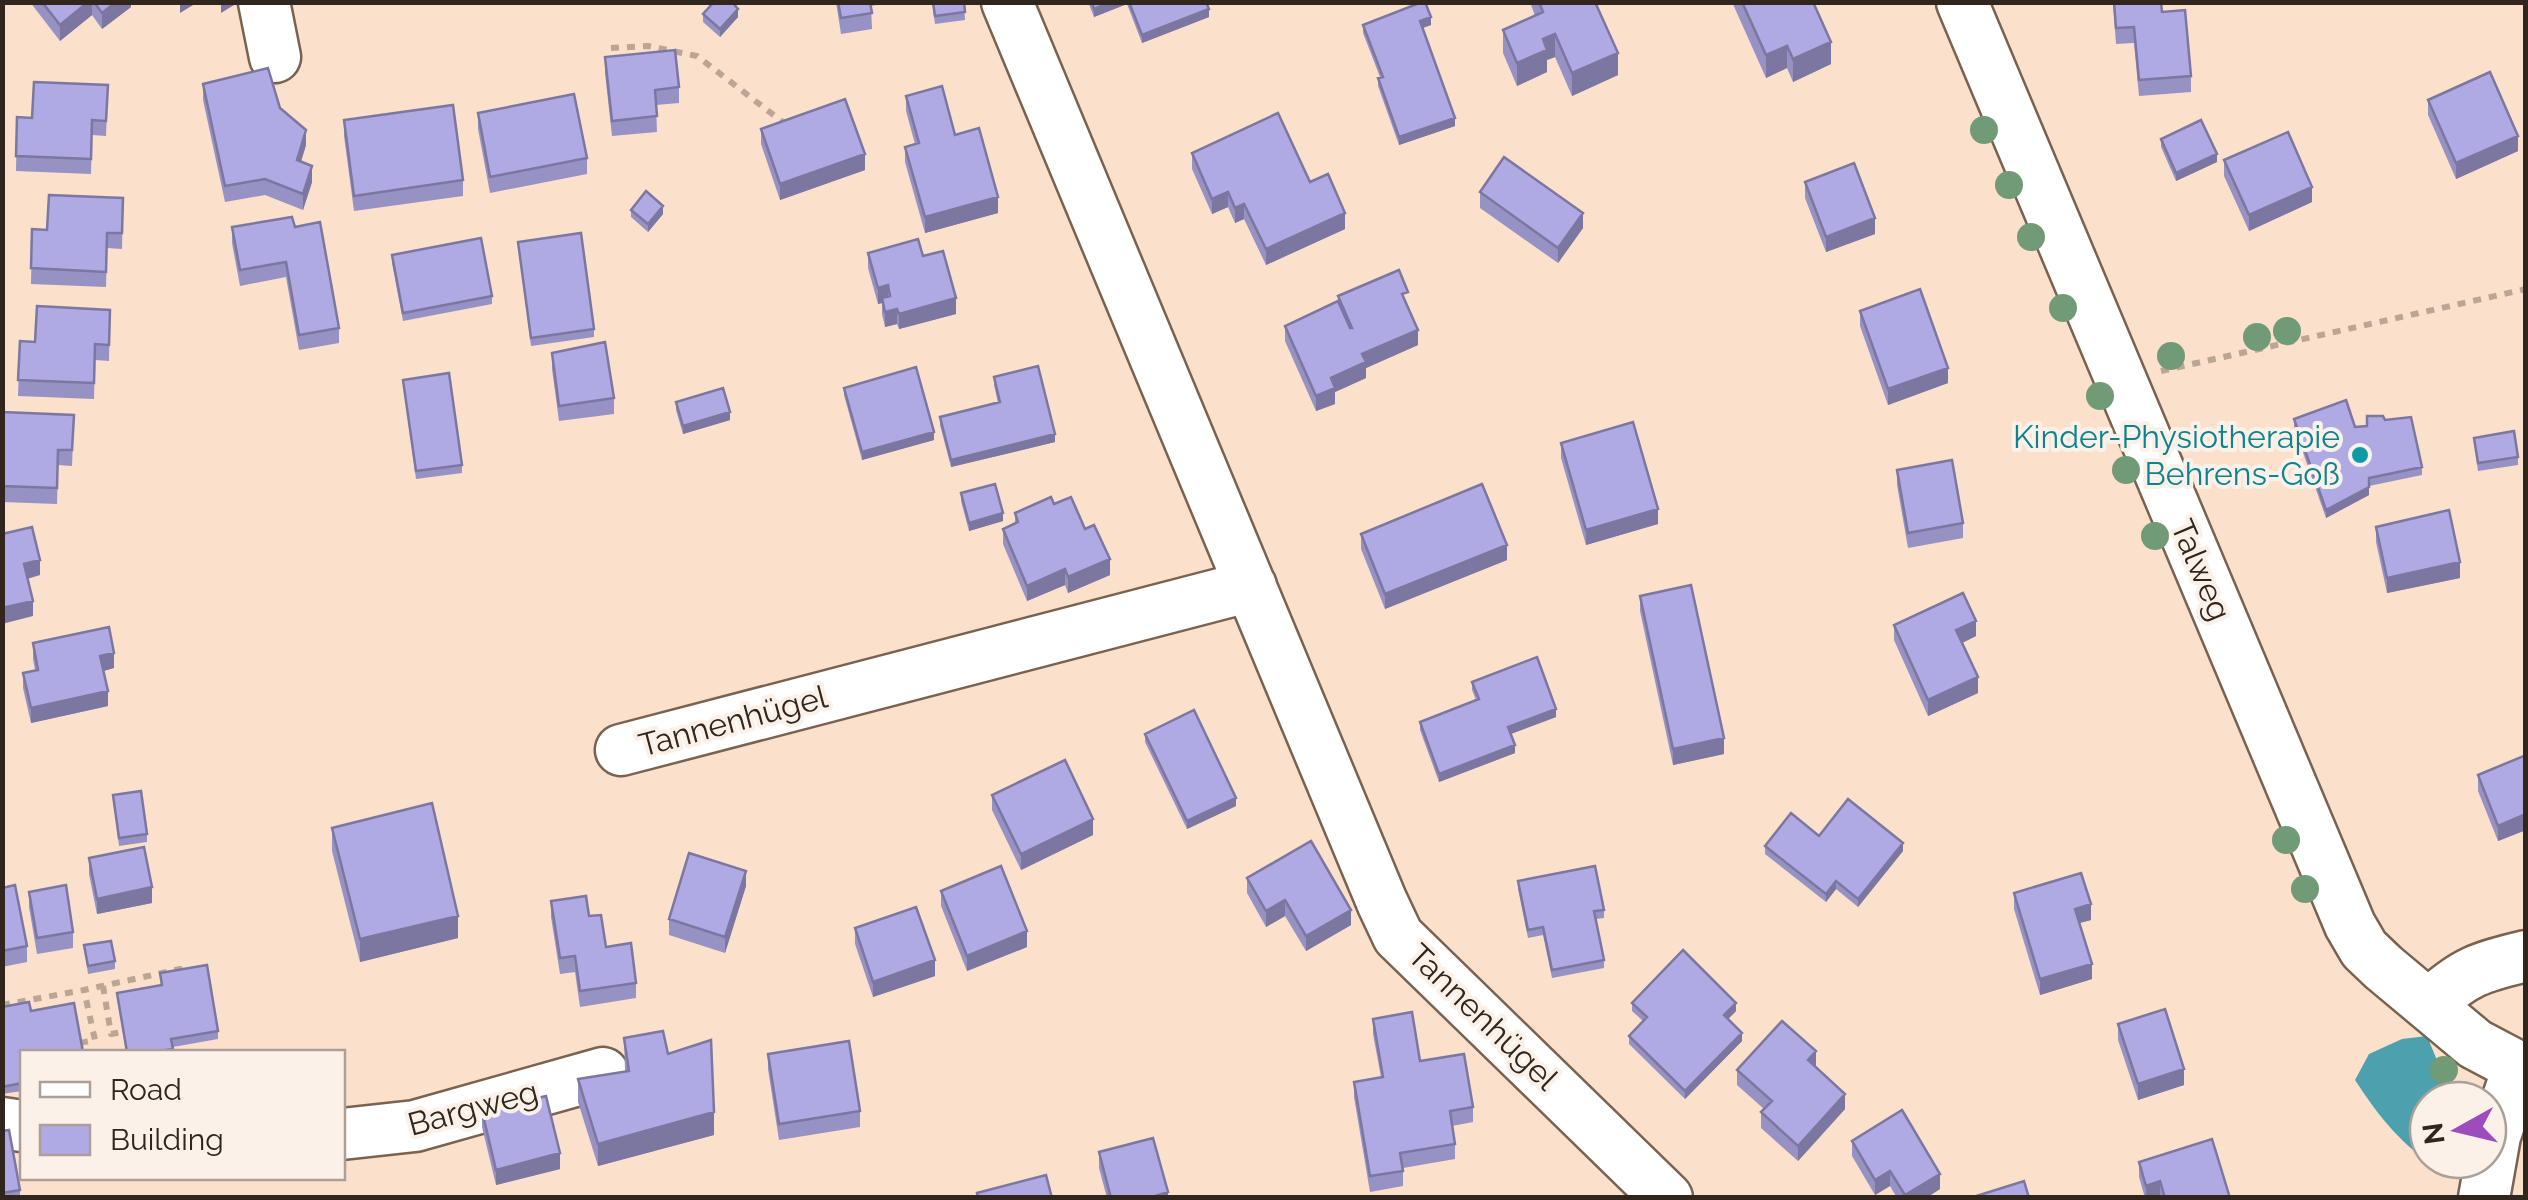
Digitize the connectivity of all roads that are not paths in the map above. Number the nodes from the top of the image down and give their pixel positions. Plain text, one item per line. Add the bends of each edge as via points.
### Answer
1 (264, 2) edge
2 (1006, 2) edge
3 (1962, 2) edge
4 (275, 57) dead end
5 (1251, 586) junction
6 (622, 750) dead end
7 (2526, 956) edge
8 (2429, 1004) junction
9 (2522, 1069) edge
10 (602, 1073) edge
11 (345, 1134) edge
12 (1666, 1198) edge
13 (2484, 1198) edge

1 - 4 street
2 - 5 street, Tannenhügel
3 - 8 street, Talweg via 2350,925 2364,949
5 - 6 street, Tannenhügel
5 - 12 street, Tannenhügel via 1398,936
7 - 8 street via 2476,970
8 - 9 street, Talweg via 2475,1044
9 - 13 street via 2495,1136
10 - 11 street, Bargweg via 415,1126

